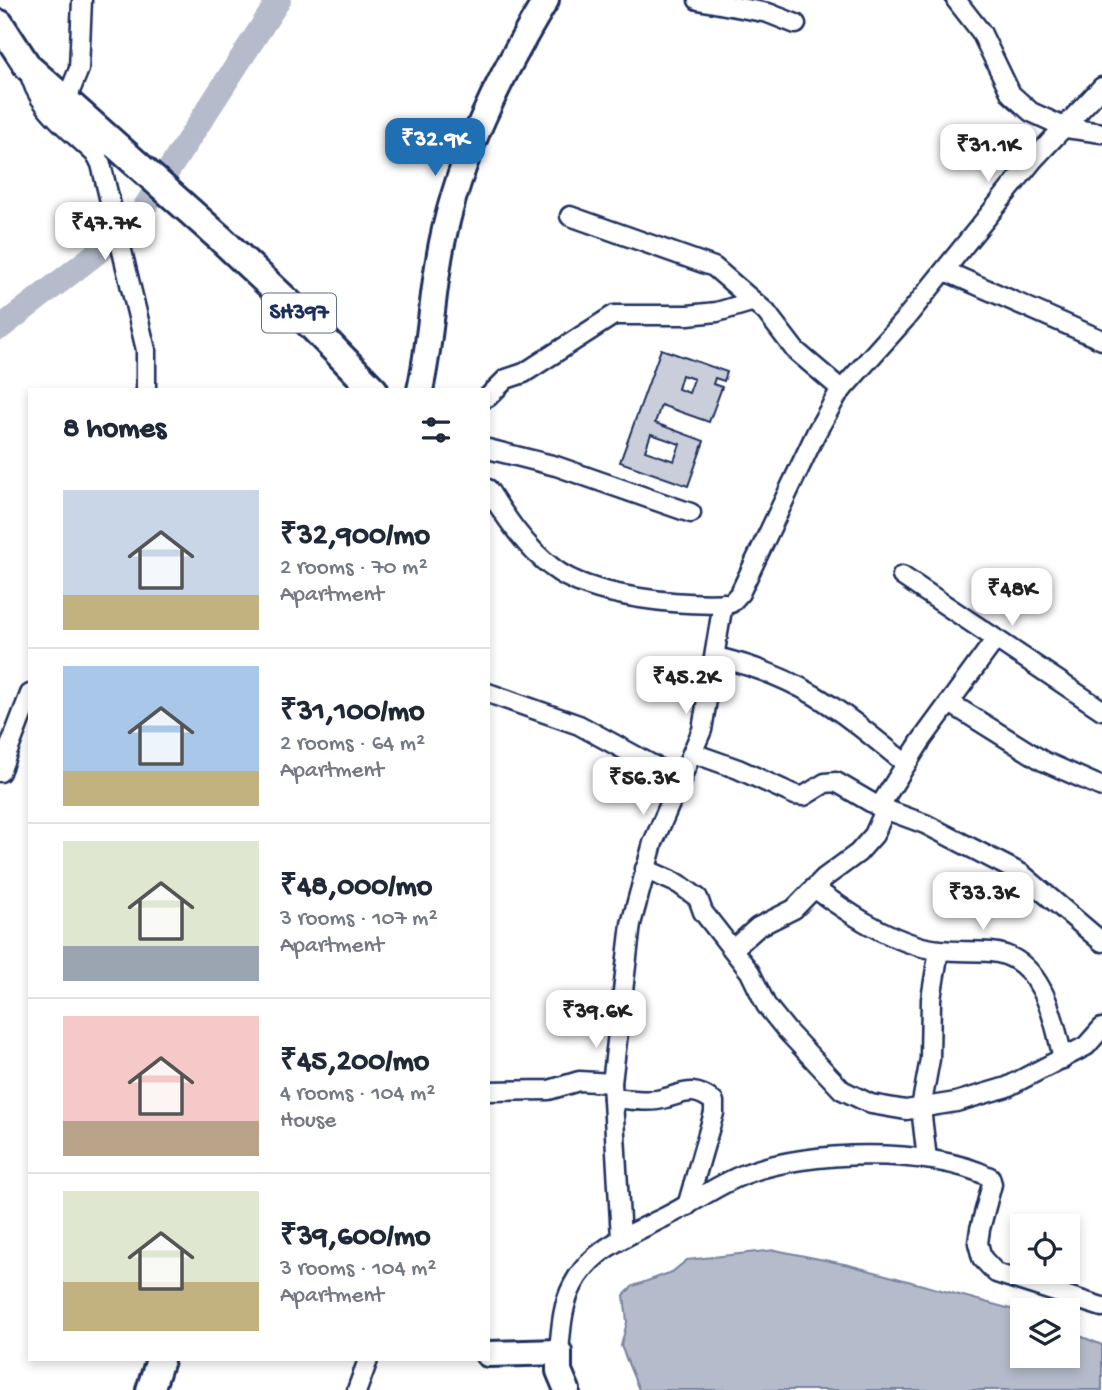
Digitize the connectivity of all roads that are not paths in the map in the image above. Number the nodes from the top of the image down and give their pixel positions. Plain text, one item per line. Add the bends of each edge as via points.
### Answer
1 (82, 0) edge
2 (546, 0) edge
3 (698, 0) edge
4 (956, 0) edge
5 (0, 24) edge
6 (796, 24) dead end
7 (17, 58) edge
8 (1102, 87) edge
9 (73, 108) junction
10 (1066, 128) junction
11 (1102, 133) edge
12 (570, 216) dead end
13 (945, 271) junction
14 (751, 302) junction
15 (1102, 340) edge
16 (146, 388) edge
17 (372, 388) edge
18 (420, 388) edge
19 (842, 390) junction
20 (490, 395) edge
21 (490, 450) edge
22 (490, 492) edge
23 (691, 513) dead end
24 (902, 576) dead end
25 (723, 603) junction
26 (995, 640) junction
27 (717, 643) junction
28 (490, 694) edge
29 (28, 699) edge
30 (950, 702) junction
31 (1102, 710) edge
32 (693, 753) junction
33 (906, 764) junction
34 (0, 772) edge
35 (682, 781) junction
36 (1102, 787) edge
37 (883, 808) junction
38 (645, 869) junction
39 (814, 888) junction
40 (1102, 942) edge
41 (733, 949) junction
42 (939, 950) junction
43 (1102, 1028) edge
44 (1063, 1059) junction
45 (490, 1091) edge
46 (612, 1091) junction
47 (920, 1108) junction
48 (927, 1159) junction
49 (687, 1206) junction
50 (621, 1238) junction
51 (1102, 1307) edge
52 (559, 1352) junction
53 (490, 1354) edge
54 (160, 1361) edge
55 (368, 1361) edge
56 (150, 1390) edge
57 (357, 1390) edge
58 (567, 1390) edge

1 - 9 street
2 - 18 main road via 489,102 452,198 433,290
3 - 6 street via 768,13
4 - 10 street via 981,32 1011,94 1031,112
5 - 7 main road, SH397
7 - 9 main road, SH397
7 - 16 street via 44,104 101,164 146,350
8 - 10 street
9 - 17 main road, SH397 via 221,239
10 - 11 street
10 - 13 street via 1034,159
12 - 14 street via 714,267
13 - 15 street
13 - 19 street
14 - 19 street via 766,312 794,350
14 - 20 street via 688,315 614,315 524,373 506,379
19 - 25 street via 816,433 740,593 732,603
21 - 23 street via 556,466
22 - 25 street via 528,545 554,570 585,584 645,598
24 - 26 street
25 - 27 street
26 - 30 street
26 - 31 street
27 - 32 street via 702,730
27 - 33 street via 822,697
28 - 35 street via 579,725
29 - 34 street
30 - 33 street
30 - 36 street via 1043,761
32 - 35 street
32 - 37 street via 795,795 804,796 836,782
33 - 37 street
35 - 38 street
37 - 39 street via 874,835
37 - 40 street via 925,824 1022,874
38 - 41 street via 698,898 703,912
38 - 46 street via 631,924
39 - 41 street via 794,909 758,927
39 - 42 street via 890,936
41 - 47 street via 766,1005 842,1090 871,1104
42 - 44 street via 994,952 1010,957 1031,973 1046,996
42 - 47 street via 931,999 930,1059
43 - 44 street via 1086,1046
44 - 47 street via 1007,1087
45 - 46 street via 549,1090 579,1081
46 - 49 street via 657,1100 685,1091 714,1102
46 - 50 street
47 - 48 street
48 - 49 street via 895,1156 788,1162 746,1174
48 - 51 street via 990,1177 978,1243 982,1258 996,1273
49 - 50 street
50 - 52 street via 593,1258 573,1284 564,1307
52 - 53 main road
52 - 58 main road via 559,1371
54 - 56 main road
55 - 57 street

